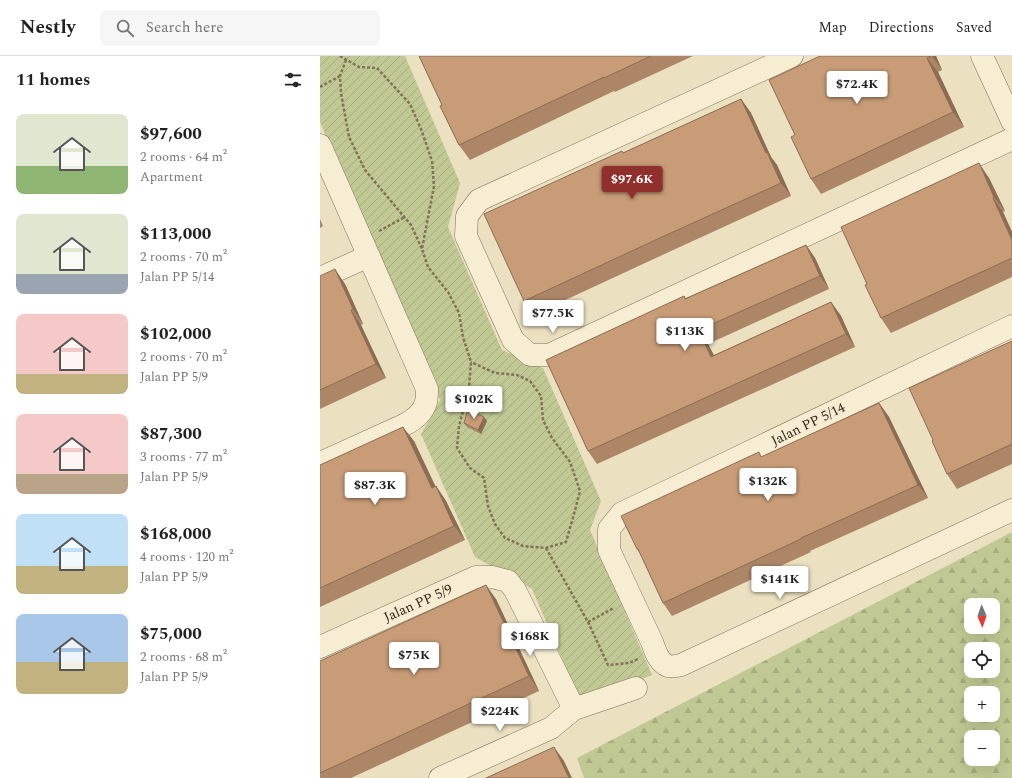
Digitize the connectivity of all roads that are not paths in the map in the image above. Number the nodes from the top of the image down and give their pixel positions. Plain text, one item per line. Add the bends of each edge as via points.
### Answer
1 (792, 56) edge
2 (982, 56) edge
3 (1012, 121) edge
4 (1012, 139) edge
5 (320, 145) edge
6 (365, 249) junction
7 (320, 278) edge
8 (1012, 326) edge
9 (320, 463) edge
10 (1012, 510) edge
11 (320, 648) edge
12 (636, 688) dead end
13 (574, 710) junction
14 (440, 778) edge

1 - 4 street via 479,200 467,216 466,236 513,340 530,355 549,355
2 - 3 street
5 - 6 street
6 - 7 street
6 - 9 street via 427,389 426,402 422,412 415,419
8 - 10 street, Jalan PP 5/14 via 622,513 609,529 609,550 656,653 662,663 669,667 681,665
11 - 13 street, Jalan PP 5/9 via 476,577 492,577 508,581 515,590
12 - 13 street
13 - 14 street via 551,728

